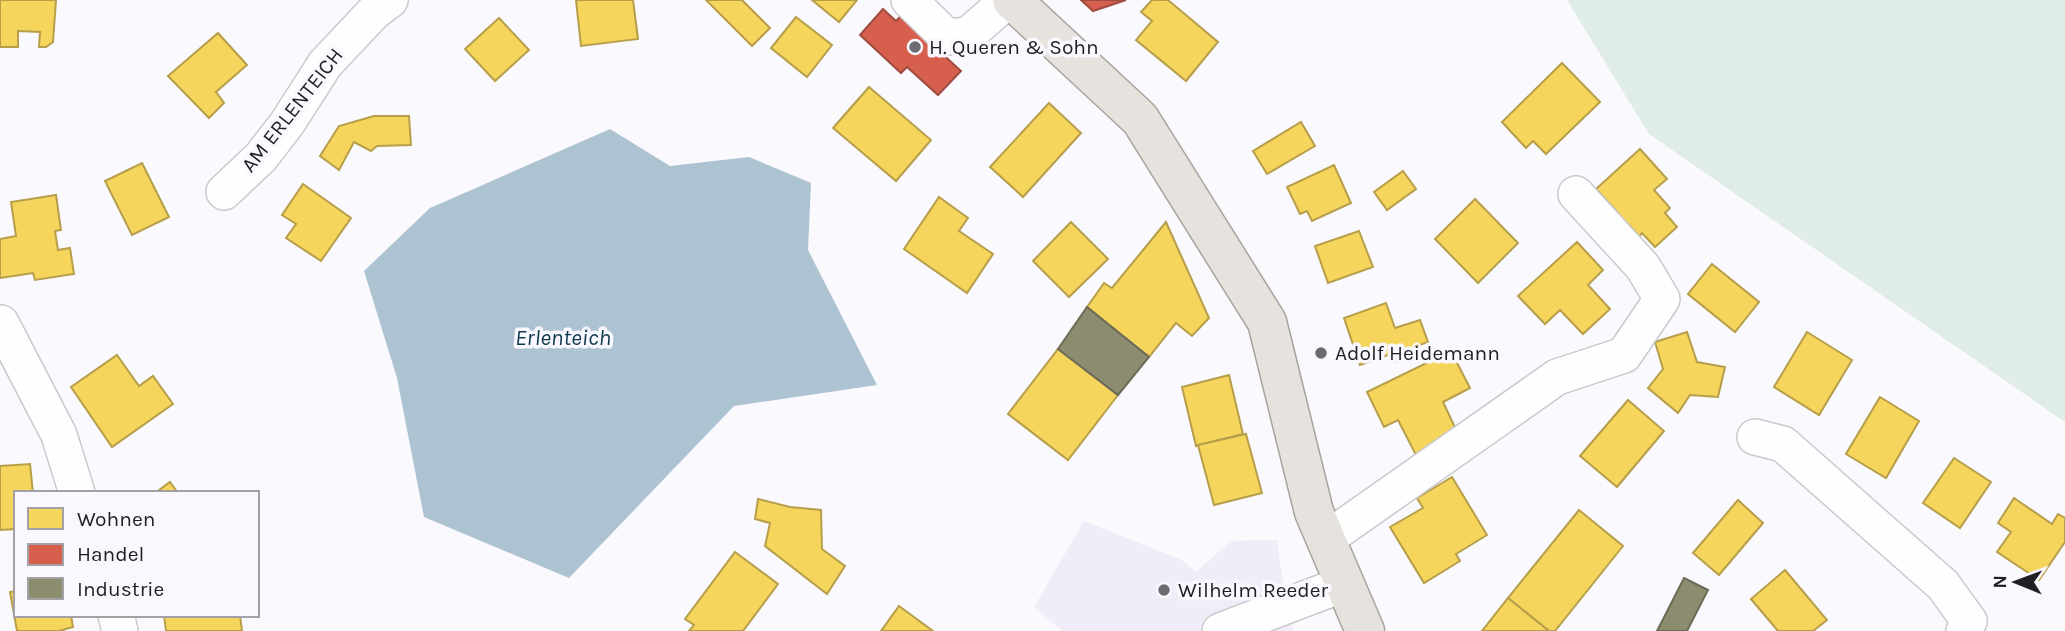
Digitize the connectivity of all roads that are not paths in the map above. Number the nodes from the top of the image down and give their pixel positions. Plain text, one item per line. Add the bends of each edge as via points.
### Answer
1 (390, 0) edge
2 (909, 0) edge
3 (1010, 0) edge
4 (225, 192) dead end
5 (1576, 194) dead end
6 (1, 323) edge
7 (1755, 436) dead end
8 (76, 491) edge
9 (1325, 540) junction
10 (1344, 584) junction
11 (1220, 631) edge
12 (1365, 631) edge
13 (1964, 631) edge

1 - 4 street, AM ERLENTEICH via 325,64 261,158
2 - 3 street via 947,37 968,35
3 - 9 main road via 1140,118 1267,322
5 - 9 street via 1643,267 1662,299 1624,355 1557,377
6 - 8 street via 59,435
7 - 13 street via 1783,444 1943,586 1969,621
9 - 10 main road
10 - 11 street
10 - 12 main road

